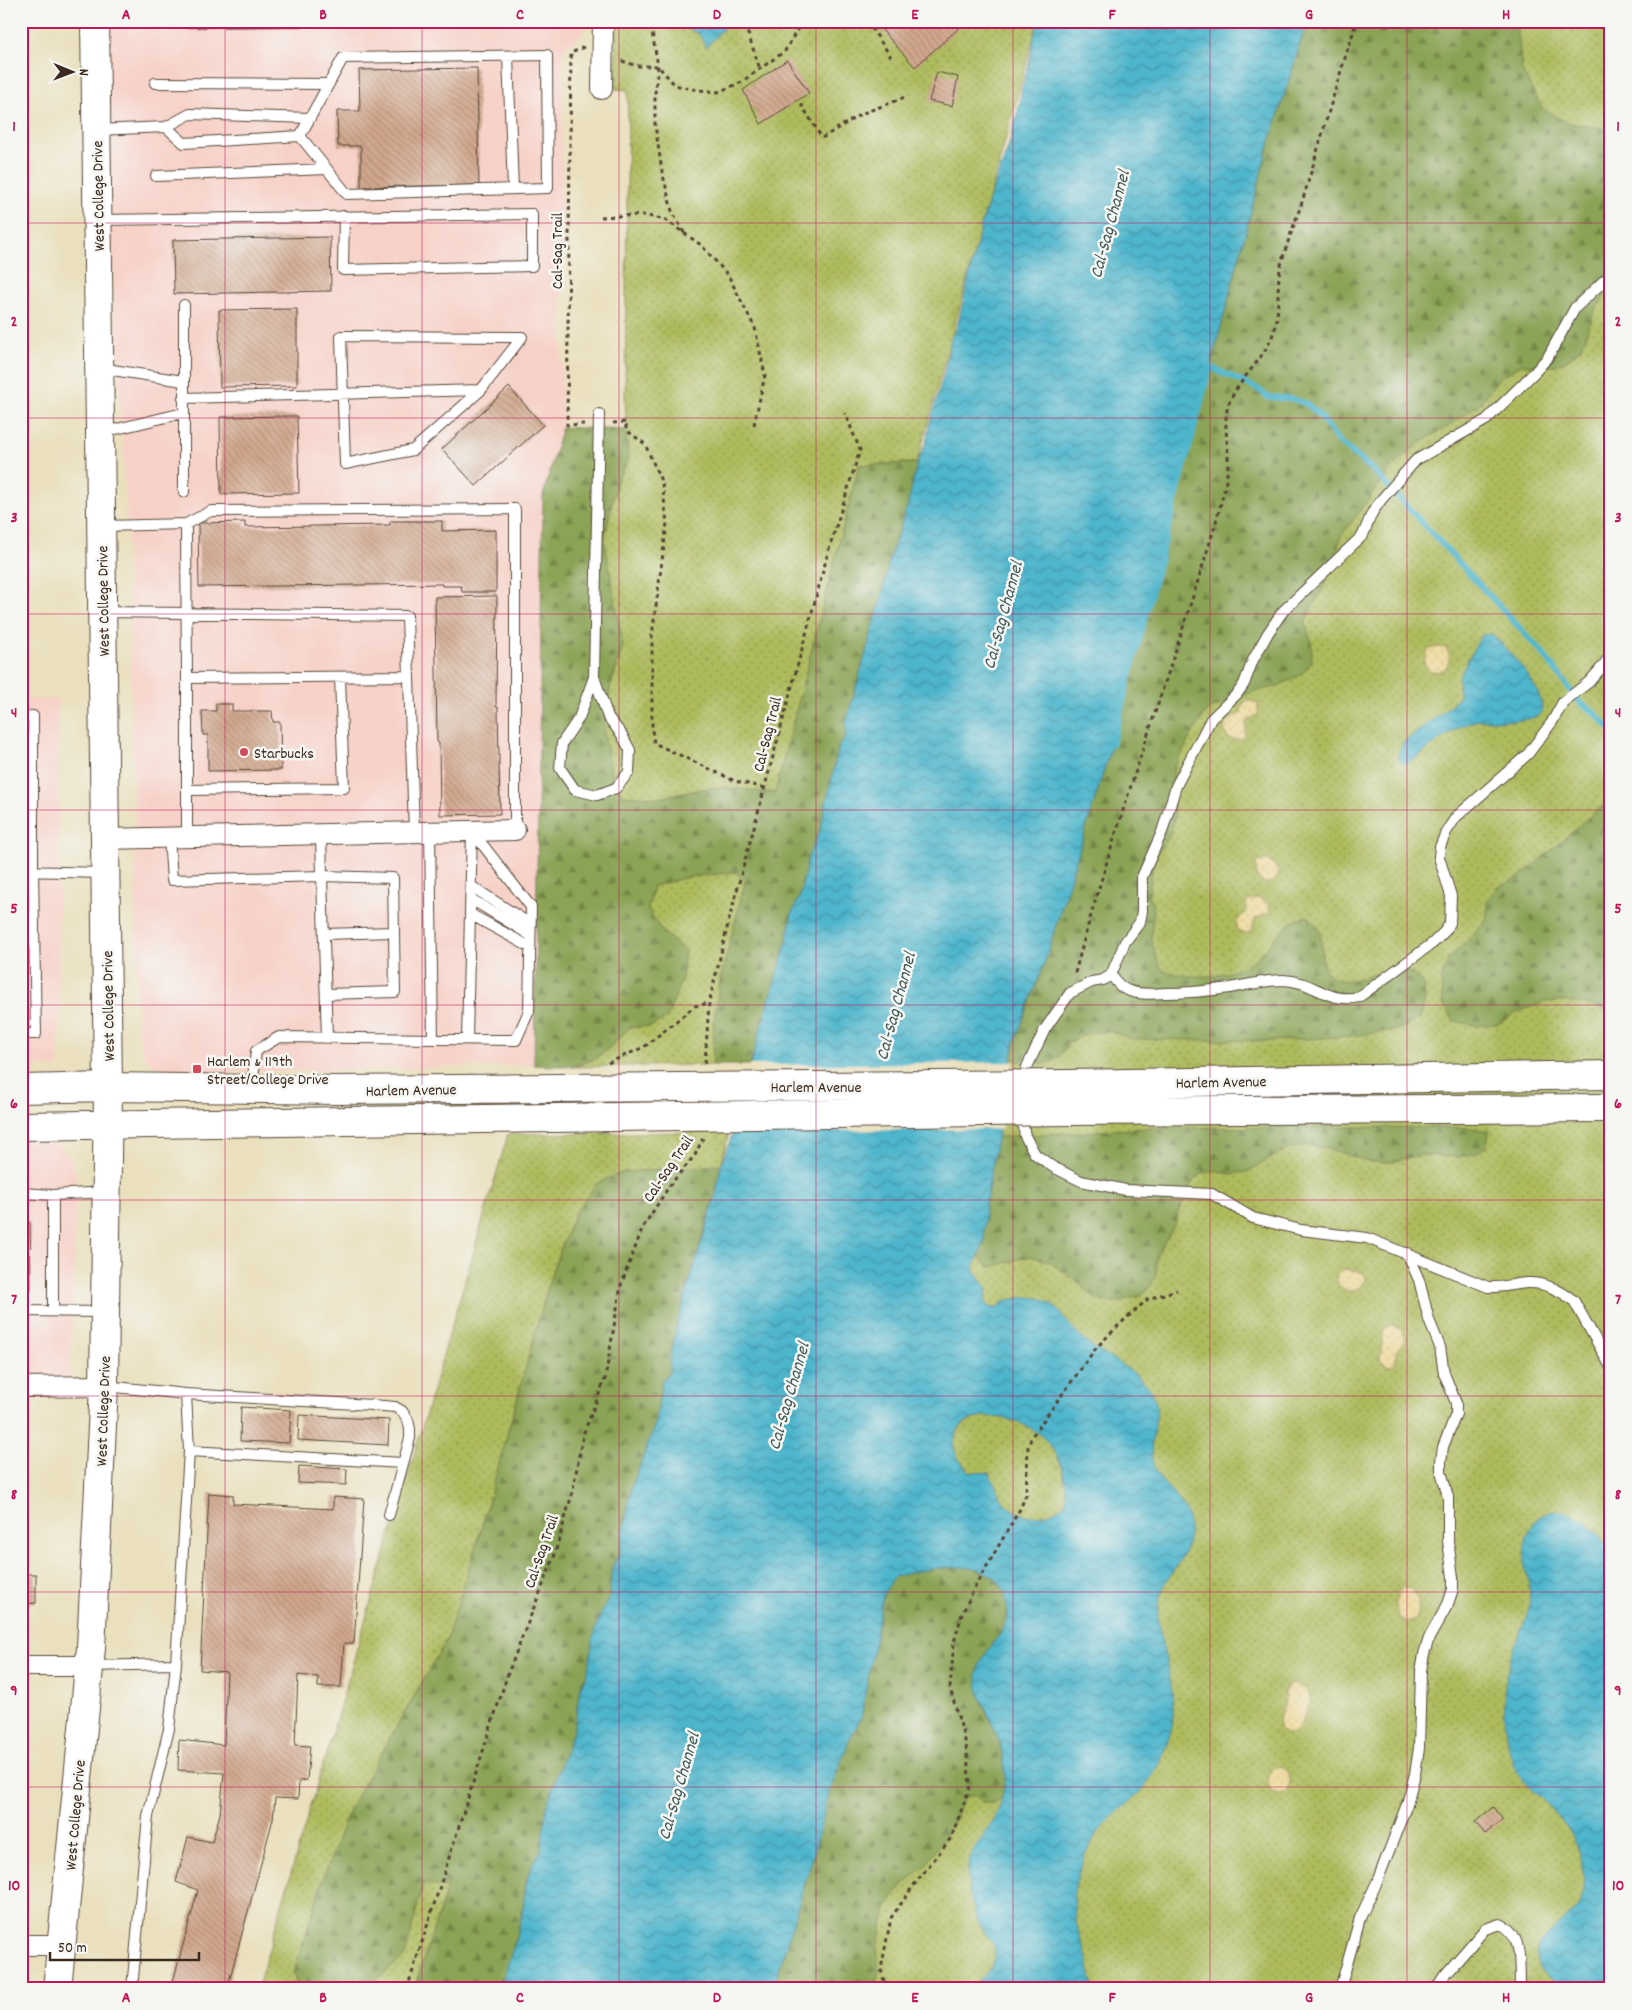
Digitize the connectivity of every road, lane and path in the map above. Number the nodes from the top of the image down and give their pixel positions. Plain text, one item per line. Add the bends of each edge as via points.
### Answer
1 (304, 21) edge
2 (650, 21) edge
3 (802, 21) edge
4 (866, 21) edge
5 (1357, 21) edge
6 (95, 22) edge
7 (745, 25) dead end
8 (603, 30) edge
9 (508, 56) junction
10 (891, 57) dead end
11 (603, 59) junction
12 (658, 66) junction
13 (760, 69) junction
14 (155, 83) dead end
15 (329, 84) junction
16 (602, 89) dead end
17 (908, 96) dead end
18 (801, 104) dead end
19 (310, 118) junction
20 (166, 127) junction
21 (96, 130) junction
22 (300, 136) junction
23 (327, 169) junction
24 (156, 176) dead end
25 (513, 189) junction
26 (344, 216) junction
27 (601, 217) dead end
28 (97, 220) junction
29 (684, 233) junction
30 (1611, 274) edge
31 (184, 305) dead end
32 (98, 368) junction
33 (182, 381) junction
34 (482, 390) junction
35 (342, 393) junction
36 (183, 398) junction
37 (183, 413) junction
38 (845, 413) dead end
39 (599, 419) junction
40 (754, 425) dead end
41 (99, 433) junction
42 (184, 492) dead end
43 (186, 524) junction
44 (101, 526) junction
45 (102, 612) junction
46 (187, 613) junction
47 (1611, 654) edge
48 (409, 676) junction
49 (340, 677) junction
50 (594, 677) junction
51 (187, 678) junction
52 (21, 716) edge
53 (766, 788) junction
54 (187, 790) junction
55 (515, 830) joint
56 (472, 831) junction
57 (422, 832) junction
58 (322, 834) junction
59 (178, 837) junction
60 (104, 839) junction
61 (21, 871) edge
62 (33, 871) junction
63 (105, 873) junction
64 (322, 876) junction
65 (471, 886) junction
66 (471, 899) junction
67 (470, 914) junction
68 (530, 929) junction
69 (394, 932) junction
70 (324, 934) junction
71 (530, 947) junction
72 (1111, 974) junction
73 (1070, 993) junction
74 (326, 994) junction
75 (709, 1003) junction
76 (21, 1034) edge
77 (327, 1038) junction
78 (433, 1039) junction
79 (468, 1039) junction
80 (600, 1066) dead end
81 (704, 1066) dead end
82 (1611, 1075) edge
83 (108, 1088) junction
84 (21, 1089) edge
85 (252, 1089) junction
86 (1611, 1108) edge
87 (21, 1126) edge
88 (108, 1126) junction
89 (705, 1131) dead end
90 (107, 1192) junction
91 (21, 1193) edge
92 (53, 1195) junction
93 (1407, 1253) junction
94 (1177, 1290) dead end
95 (21, 1311) edge
96 (53, 1311) junction
97 (105, 1312) junction
98 (1611, 1366) edge
99 (104, 1386) junction
100 (21, 1387) edge
101 (186, 1394) junction
102 (189, 1451) junction
103 (403, 1462) junction
104 (389, 1515) dead end
105 (176, 1664) junction
106 (21, 1666) edge
107 (88, 1666) junction
108 (62, 1944) junction
109 (21, 1945) edge
110 (57, 1989) edge
111 (132, 1989) edge
112 (407, 1989) edge
113 (886, 1989) edge
114 (1340, 1989) edge
115 (1436, 1989) edge
116 (1520, 1989) edge

1 - 6 lane
2 - 12 path
3 - 13 path via 786,51
4 - 10 path
5 - 73 path via 1282,260 1277,279 1275,330 1228,406 1228,464 1217,520 1142,750
6 - 21 main road, West College Drive
7 - 13 path
8 - 11 street
8 - 39 path, Cal-Sag Trail via 571,53 569,101 567,425
9 - 15 lane via 343,58
9 - 25 lane
9 - 25 lane via 547,55 548,188
11 - 12 path via 637,66
11 - 16 street
12 - 13 path via 675,85 710,92 740,83
12 - 29 path via 655,125 660,162 672,211
14 - 15 lane
15 - 19 lane
17 - 18 path via 861,114 822,138
19 - 20 lane via 190,114
19 - 22 lane
20 - 21 lane
20 - 22 lane via 184,143
21 - 28 main road, West College Drive
22 - 23 lane
23 - 24 lane
23 - 25 lane via 347,194
26 - 26 lane via 532,214 532,266 343,270
26 - 28 lane
27 - 29 path via 643,215 666,220
28 - 32 main road, West College Drive
29 - 40 path via 701,245 728,275 755,328 764,375
30 - 72 lane via 1575,308 1548,357 1503,405 1472,429 1416,460 1381,500 1358,541 1283,611 1264,640 1237,694 1211,720 1176,786 1162,832 1142,877 1140,922 1122,947
31 - 33 lane
32 - 33 lane
32 - 41 main road, West College Drive
33 - 36 lane
34 - 35 lane
34 - 35 lane via 413,450 345,464
34 - 35 lane via 522,337 341,336
35 - 36 lane
36 - 37 lane
37 - 41 lane
37 - 42 lane
38 - 53 path, Cal-Sag Trail via 860,450 827,558
39 - 50 lane
39 - 53 path, Cal-Sag Trail via 626,422 626,430 645,444 662,483 668,523 652,636 654,743 735,780
41 - 44 main road, West College Drive
43 - 44 lane
43 - 46 lane
43 - 55 lane via 211,511 515,509
44 - 45 main road, West College Drive
45 - 46 lane
45 - 60 main road, West College Drive
46 - 48 lane via 407,616
46 - 51 lane
47 - 72 lane via 1589,682 1562,702 1552,722 1528,754 1456,817 1446,832 1439,857 1451,896 1450,923 1446,931 1359,998 1334,998 1303,983 1284,980 1196,992 1148,994 1128,991 1118,985
48 - 49 lane
48 - 57 lane
49 - 51 lane
49 - 54 lane via 344,788
50 - 50 lane via 579,718 562,743 560,768 575,790 597,795 616,788 629,772 630,750 608,717
51 - 54 lane
52 - 62 lane via 34,716
53 - 75 path, Cal-Sag Trail
54 - 59 lane
55 - 56 street
56 - 57 street
56 - 65 lane
56 - 68 lane via 531,908
57 - 58 street
57 - 78 lane
58 - 59 street
58 - 64 lane
59 - 60 street
59 - 64 lane via 172,880
60 - 63 main road, West College Drive
61 - 62 lane
62 - 63 lane
62 - 76 lane via 36,1034
63 - 83 main road, West College Drive
64 - 69 lane via 393,878
64 - 70 lane
65 - 66 lane
65 - 68 lane
66 - 67 lane
66 - 68 lane
67 - 71 lane
67 - 79 lane
68 - 71 lane
69 - 70 lane
69 - 74 lane via 395,992
70 - 74 lane
71 - 79 lane via 529,1011 516,1040
72 - 73 lane
73 - 93 lane via 1027,1067 1021,1095 1022,1120 1035,1154 1081,1181 1126,1190 1212,1194 1253,1218 1301,1230 1366,1238
74 - 77 lane
75 - 80 path via 696,1006 644,1047
75 - 81 path, Cal-Sag Trail
77 - 78 lane
77 - 85 lane via 279,1037 256,1051
78 - 79 lane
82 - 85 main road, Harlem Avenue, bridge via 1068,1084
83 - 84 main road, Harlem Avenue
83 - 85 main road, Harlem Avenue
83 - 88 main road, West College Drive
86 - 88 main road, Harlem Avenue, bridge via 1069,1111
87 - 88 main road, Harlem Avenue
88 - 90 main road, West College Drive
89 - 112 path, Cal-Sag Trail via 695,1155 670,1184 643,1227 621,1285 605,1379 583,1435 572,1494 554,1557 508,1673
90 - 92 lane
90 - 97 main road, West College Drive
91 - 92 lane
92 - 96 lane
93 - 98 lane via 1488,1287 1535,1283 1564,1293 1582,1313
93 - 114 lane via 1420,1280 1429,1320 1440,1347 1444,1373 1456,1403 1453,1426 1443,1447 1441,1472 1448,1497 1453,1590 1424,1654 1419,1748 1407,1804 1360,1918
94 - 113 path via 1148,1299 1096,1348 1032,1436 1028,1446 1026,1495 962,1614 954,1642 950,1688 966,1744 970,1787 951,1838 891,1918 881,1968
95 - 96 lane
96 - 97 lane
97 - 99 main road, West College Drive
99 - 100 street
99 - 101 lane
99 - 107 main road, West College Drive
101 - 102 lane
101 - 103 lane via 402,1410 410,1429
102 - 103 lane
102 - 105 lane
103 - 104 lane
105 - 107 lane
105 - 111 lane via 169,1729 148,1816
106 - 107 street
107 - 108 main road, West College Drive
108 - 109 street
108 - 110 main road, West College Drive
115 - 116 lane via 1485,1929 1500,1924 1512,1932 1517,1942

